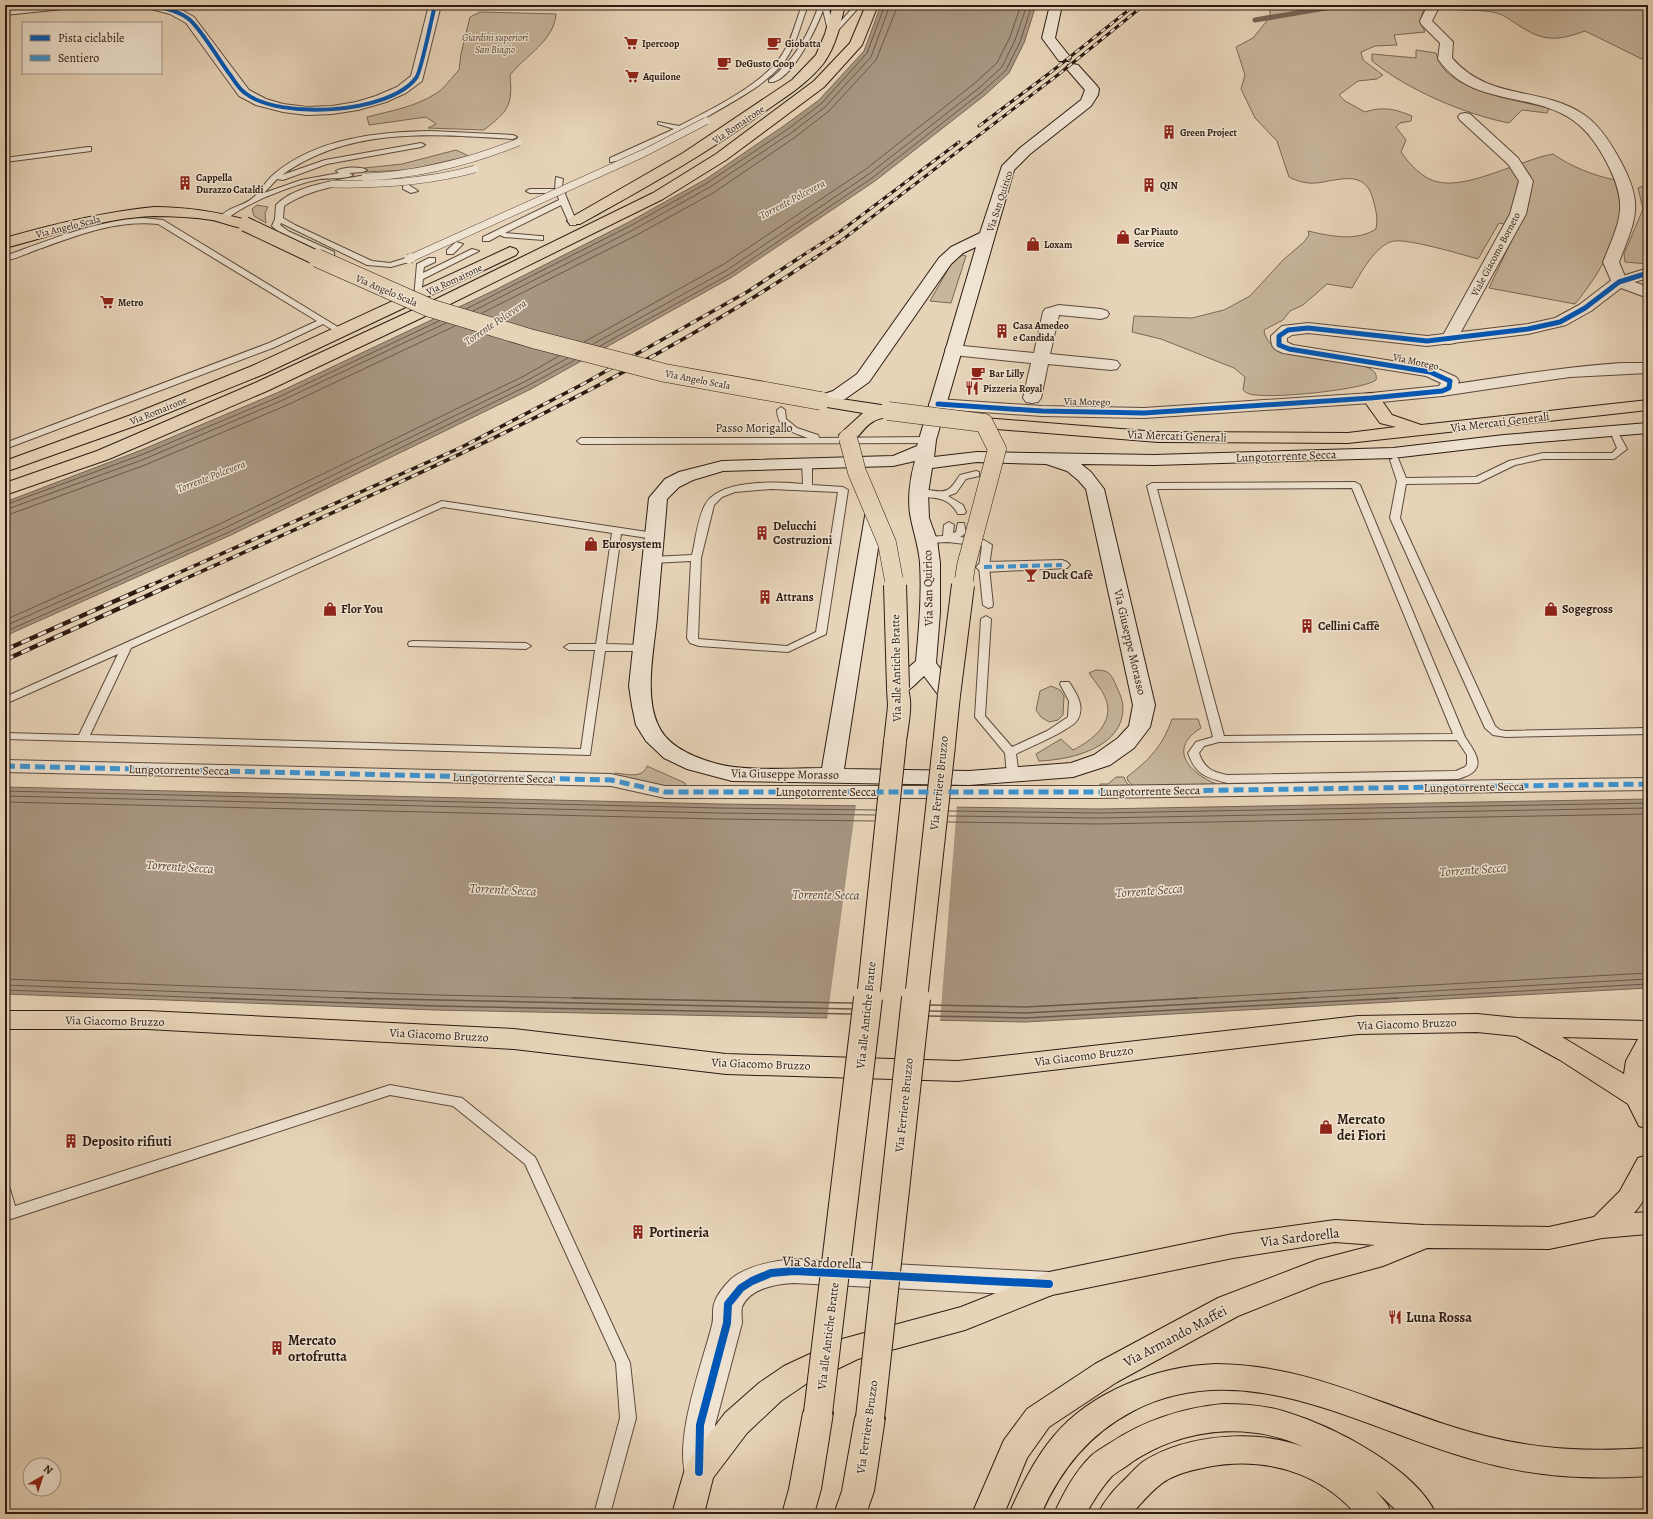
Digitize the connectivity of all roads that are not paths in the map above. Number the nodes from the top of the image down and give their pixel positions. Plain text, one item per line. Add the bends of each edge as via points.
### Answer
1 (63, 5) edge
2 (151, 5) edge
3 (435, 5) edge
4 (805, 5) edge
5 (822, 5) edge
6 (825, 5) edge
7 (839, 5) edge
8 (858, 5) edge
9 (872, 5) edge
10 (1056, 5) edge
11 (1434, 5) edge
12 (5, 11) edge
13 (795, 25) junction
14 (815, 26) junction
15 (832, 29) junction
16 (1465, 117) dead end
17 (660, 123) dead end
18 (681, 129) junction
19 (421, 145) dead end
20 (88, 149) dead end
21 (5, 160) edge
22 (613, 160) dead end
23 (475, 169) dead end
24 (364, 174) junction
25 (559, 178) dead end
26 (270, 182) junction
27 (333, 184) junction
28 (406, 186) dead end
29 (414, 191) dead end
30 (530, 191) dead end
31 (562, 192) junction
32 (256, 200) junction
33 (273, 201) junction
34 (563, 201) junction
35 (224, 217) junction
36 (279, 218) junction
37 (520, 222) junction
38 (572, 223) junction
39 (478, 235) dead end
40 (504, 235) junction
41 (987, 236) junction
42 (540, 238) junction
43 (486, 239) dead end
44 (494, 242) dead end
45 (5, 243) edge
46 (459, 244) dead end
47 (467, 248) dead end
48 (475, 251) dead end
49 (450, 252) dead end
50 (461, 258) junction
51 (5, 259) edge
52 (432, 260) dead end
53 (331, 265) junction
54 (1648, 273) edge
55 (419, 278) junction
56 (1619, 282) junction
57 (1648, 293) edge
58 (417, 296) junction
59 (430, 308) junction
60 (1101, 314) dead end
61 (323, 321) junction
62 (342, 332) junction
63 (1449, 339) junction
64 (953, 350) junction
65 (1041, 358) junction
66 (1112, 365) dead end
67 (1648, 368) edge
68 (1442, 391) junction
69 (1032, 398) dead end
70 (1371, 398) junction
71 (821, 401) junction
72 (938, 404) junction
73 (1648, 405) edge
74 (781, 410) dead end
75 (888, 411) junction
76 (1386, 419) junction
77 (984, 423) junction
78 (1648, 428) edge
79 (1427, 430) junction
80 (848, 435) junction
81 (1616, 436) dead end
82 (1356, 437) junction
83 (825, 440) junction
84 (581, 441) dead end
85 (5, 446) edge
86 (925, 451) junction
87 (1045, 458) junction
88 (1181, 459) junction
89 (1395, 460) dead end
90 (807, 464) junction
91 (5, 466) edge
92 (976, 474) dead end
93 (1402, 481) junction
94 (808, 488) junction
95 (5, 489) edge
96 (1095, 489) junction
97 (918, 493) junction
98 (941, 496) junction
99 (950, 501) junction
100 (949, 512) dead end
101 (960, 512) dead end
102 (874, 516) junction
103 (949, 525) dead end
104 (961, 526) dead end
105 (617, 530) junction
106 (654, 536) junction
107 (927, 540) junction
108 (948, 540) junction
109 (696, 558) junction
110 (652, 560) junction
111 (1062, 565) dead end
112 (984, 567) junction
113 (988, 605) dead end
114 (986, 619) dead end
115 (413, 644) dead end
116 (127, 646) junction
117 (526, 646) dead end
118 (569, 647) dead end
119 (601, 648) junction
120 (642, 648) junction
121 (926, 663) junction
122 (1066, 684) dead end
123 (898, 688) junction
124 (949, 695) junction
125 (5, 701) edge
126 (1648, 731) edge
127 (5, 736) edge
128 (1460, 737) junction
129 (83, 738) junction
130 (1219, 739) junction
131 (1010, 752) junction
132 (5, 766) edge
133 (832, 775) junction
134 (1013, 776) junction
135 (1648, 784) edge
136 (5, 1020) edge
137 (1516, 1027) junction
138 (1648, 1030) edge
139 (1648, 1044) edge
140 (1643, 1109) edge
141 (1648, 1166) edge
142 (5, 1193) edge
143 (7, 1214) edge
144 (1648, 1223) edge
145 (1602, 1227) junction
146 (1424, 1236) junction
147 (1049, 1284) junction
148 (1648, 1462) edge
149 (699, 1472) junction
150 (602, 1514) edge
151 (688, 1514) edge
152 (798, 1514) edge
153 (850, 1514) edge
154 (988, 1514) edge
155 (1025, 1514) edge
156 (1070, 1514) edge
157 (1114, 1514) edge
158 (1376, 1514) edge
159 (1420, 1514) edge

1 - 12 main road
2 - 3 main road via 174,11 190,20 244,93 250,97 280,107 315,110 371,102 400,92 410,85 417,78
4 - 13 lane
5 - 14 lane
6 - 15 lane
7 - 15 main road, Via Romairone
8 - 15 lane
9 - 59 main road via 856,45 837,67 819,84 721,156 658,196
10 - 41 main road, Via San Quirico via 1048,38 1092,89 1091,95 1008,168
11 - 56 main road via 1427,24 1447,42 1445,59 1466,81 1558,107 1578,118 1604,144 1627,191 1628,216 1611,262
13 - 14 lane
13 - 18 lane via 789,50 774,69 746,91
14 - 15 lane
14 - 36 lane, bridge via 796,59 774,78 706,121 644,153 409,259 391,265 370,263 292,227
15 - 38 main road, Via Romairone via 826,48 817,62 782,94 654,178
16 - 63 main road, Viale Giacomo Borneto via 1513,161 1526,181 1518,214
17 - 18 lane
18 - 22 lane
19 - 26 lane via 325,162
20 - 21 lane
23 - 27 lane, bridge via 412,183
24 - 26 lane, bridge via 413,174 440,169 487,155 516,140 416,133 357,140 306,157
24 - 27 lane, bridge
24 - 33 lane via 315,179
25 - 31 lane via 558,187
26 - 32 lane
27 - 33 lane
28 - 29 lane
30 - 31 lane
31 - 34 lane
32 - 33 lane
32 - 35 lane via 231,211
33 - 36 lane
34 - 37 lane
34 - 38 lane
35 - 45 main road, Via Angelo Scala via 186,211 136,212 76,222
35 - 53 main road, Via Angelo Scala, bridge via 245,224
36 - 53 lane via 276,226 285,233 331,254
37 - 39 lane
37 - 40 lane
37 - 43 lane
38 - 42 main road, Via Romairone
40 - 42 lane
40 - 44 lane
41 - 64 main road, Via San Quirico
41 - 71 main road, Via Angelo Scala via 957,250 945,261 863,378 839,395
42 - 58 main road, Via Romairone
46 - 49 lane
47 - 50 lane via 462,250
48 - 50 lane
50 - 55 lane
51 - 61 lane via 102,226 131,220 152,220 160,222
52 - 55 lane via 420,266
53 - 59 main road, Via Angelo Scala, bridge
54 - 56 main road, Via Morego
55 - 58 lane
56 - 57 main road
56 - 63 main road, Via Morego via 1585,308 1560,322 1528,329
58 - 62 main road, Via Romairone
59 - 71 main road, Via Angelo Scala, bridge via 533,339 665,373
59 - 95 main road via 261,387 110,452
60 - 65 main road via 1059,310 1051,312
61 - 62 lane
61 - 85 lane via 272,345
62 - 91 main road, Via Romairone via 258,370 137,419
63 - 68 main road, Via Morego via 1427,341 1308,328 1288,330 1279,336 1278,341 1279,345 1300,352 1430,372 1450,381 1449,388
64 - 65 main road
64 - 72 main road, Via San Quirico
65 - 66 main road
65 - 69 main road
67 - 68 main road, Via Morego via 1623,367 1574,372
68 - 70 main road, Via Morego
70 - 72 main road, Via Morego via 1144,413 1042,411
70 - 76 main road
71 - 75 main road, Via Angelo Scala
71 - 80 main road, Via alle Antiche Bratte via 841,416
72 - 86 main road, Via San Quirico
73 - 79 main road, Via Mercati Generali
74 - 83 lane via 782,420 794,430
75 - 77 main road, Via Angelo Scala, bridge
75 - 80 main road via 867,417
76 - 79 main road
76 - 82 main road
77 - 82 main road, Via Mercati Generali via 1158,437
77 - 124 main road, bridge via 997,449 966,566
78 - 88 main road, Lungotorrente Secca via 1504,440 1393,453
79 - 82 main road, Via Mercati Generali
80 - 102 main road, Via alle Antiche Bratte, bridge via 856,472
81 - 93 lane via 1622,449 1614,456 1543,456 1512,463 1478,480
83 - 84 lane, Passo Morigallo
83 - 86 lane, Passo Morigallo
86 - 87 main road, Lungotorrente Secca via 977,457
86 - 90 main road, Via Giuseppe Morasso via 893,461
86 - 97 main road, Via San Quirico
87 - 88 main road, Lungotorrente Secca
87 - 96 main road, Via Giuseppe Morasso via 1073,467 1086,475
88 - 96 main road via 1112,469 1100,478
89 - 93 lane
90 - 94 lane
90 - 106 main road, Via Giuseppe Morasso via 722,466 686,476 672,483 658,498
92 - 98 lane via 963,477 953,491
93 - 126 lane via 1395,518 1490,728 1497,733 1506,734
94 - 109 lane via 755,486 732,489 719,495 710,504
94 - 109 lane via 843,490 821,634 788,649 694,641 692,638
96 - 134 main road, Via Giuseppe Morasso via 1144,705 1139,727 1126,743 1102,760 1073,770
97 - 98 lane
97 - 107 main road, Via San Quirico via 920,518
98 - 99 lane
99 - 100 lane
99 - 101 lane via 960,507
102 - 123 main road, Via alle Antiche Bratte, bridge via 887,543 895,583
102 - 133 main road
103 - 108 lane
104 - 108 lane via 961,533
105 - 106 lane
105 - 116 lane via 442,504
105 - 119 lane
106 - 110 main road, Via Giuseppe Morasso
107 - 108 lane
107 - 121 main road, Via San Quirico via 930,563
108 - 112 lane via 987,545
109 - 110 lane
110 - 120 main road, Via Giuseppe Morasso
111 - 112 street
112 - 113 lane
114 - 131 lane via 980,717
115 - 117 lane
116 - 125 lane
116 - 129 lane
118 - 119 lane
119 - 120 lane
119 - 129 lane via 586,753
120 - 133 main road, Via Giuseppe Morasso via 640,686 644,715 653,735 672,753 698,766 732,774
121 - 123 main road
121 - 124 main road
122 - 131 lane via 1073,695 1076,707 1073,719 1051,733
123 - 152 main road, Via alle Antiche Bratte, bridge via 898,713 864,1038 818,1413 805,1489
124 - 153 main road, Via Ferriere Bruzzo, bridge via 870,1418 858,1491
127 - 129 lane
128 - 130 lane
128 - 130 lane via 1472,755 1473,764 1469,770 1458,775 1227,779 1209,775 1198,767 1193,753 1200,744
128 - 130 lane via 1355,485 1152,486
131 - 134 lane
132 - 135 street, Lungotorrente Secca via 611,780 665,792 1097,792
133 - 134 main road, Via Giuseppe Morasso via 969,778
136 - 137 main road, Via Giacomo Bruzzo via 147,1020 514,1039 726,1064 958,1071 1358,1025 1477,1023
137 - 138 main road, Via Giacomo Bruzzo
137 - 140 main road, Via Giacomo Bruzzo via 1559,1046 1594,1067
139 - 140 main road via 1636,1072
141 - 145 main road via 1630,1199
142 - 143 lane
143 - 150 lane via 390,1090 457,1102 530,1160 623,1363 628,1418
144 - 145 main road, Via Sardorella
145 - 146 main road, Via Sardorella via 1549,1238
146 - 147 main road, Via Sardorella via 1335,1231 1233,1246
146 - 154 main road, Via Armando Maffei via 1373,1258 1317,1272 1228,1307 1106,1373 1038,1418 1015,1450
147 - 149 main road, Via Sardorella via 965,1318 852,1348 795,1375 770,1392 736,1423
147 - 149 main road, Via Sardorella via 794,1271 771,1273 752,1281 741,1288 728,1304 727,1323 700,1425
148 - 155 main road via 1567,1464 1517,1457 1470,1445 1283,1383 1229,1377 1196,1378 1152,1388 1116,1404 1082,1428 1071,1437 1054,1460 1038,1485
149 - 151 main road, Via Sardorella
156 - 159 main road via 1103,1466 1139,1440 1170,1427 1206,1420 1246,1418 1284,1425 1320,1439 1368,1466 1404,1494
157 - 158 main road via 1118,1506 1155,1471 1219,1450 1280,1454 1315,1464 1343,1481 1366,1501

